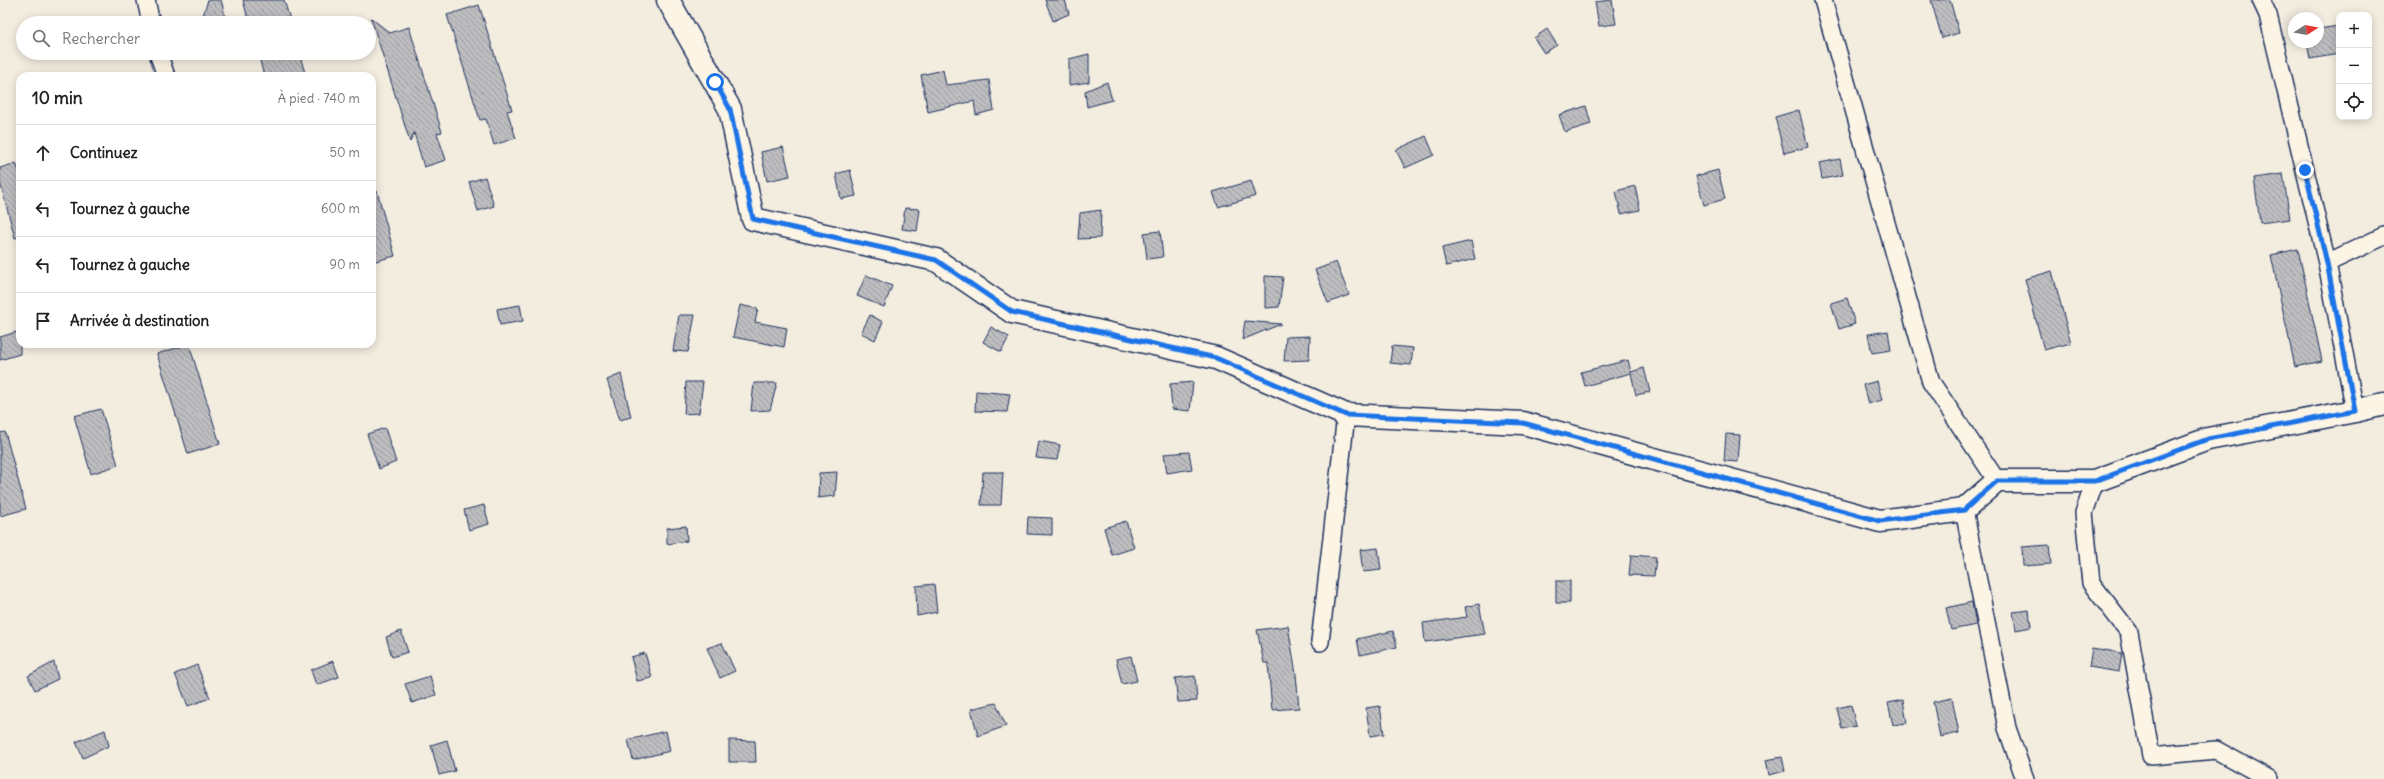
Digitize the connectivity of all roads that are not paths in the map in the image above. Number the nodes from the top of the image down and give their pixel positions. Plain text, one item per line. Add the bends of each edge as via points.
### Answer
1 (146, 0) edge
2 (668, 0) edge
3 (1823, 0) edge
4 (2261, 0) edge
5 (149, 16) edge
6 (160, 60) edge
7 (165, 72) edge
8 (2384, 236) edge
9 (2327, 263) junction
10 (2384, 404) edge
11 (2355, 411) junction
12 (1346, 415) junction
13 (1997, 481) junction
14 (2095, 481) junction
15 (1964, 510) junction
16 (1320, 642) dead end
17 (2025, 779) edge
18 (2269, 779) edge

1 - 5 street
2 - 12 street via 730,109 753,219 936,260 1012,312 1216,358
3 - 13 street via 1931,382
4 - 9 street via 2268,15
6 - 7 street
8 - 9 street
9 - 11 street
10 - 11 street
11 - 14 street via 2208,439
12 - 15 street via 1523,423 1880,521
12 - 16 street
13 - 14 street
13 - 15 street
14 - 18 street via 2084,513 2091,582 2129,632 2151,756 2216,750
15 - 17 street via 2007,728

